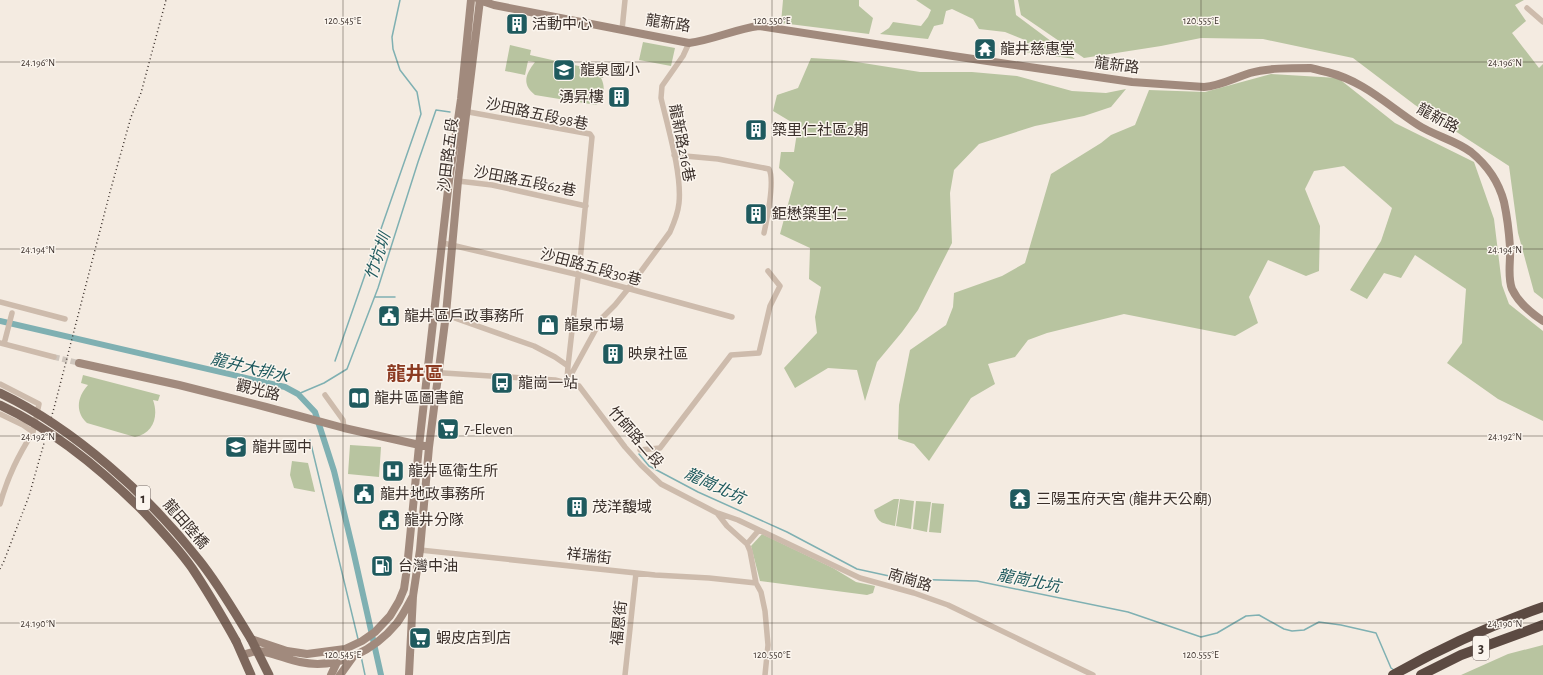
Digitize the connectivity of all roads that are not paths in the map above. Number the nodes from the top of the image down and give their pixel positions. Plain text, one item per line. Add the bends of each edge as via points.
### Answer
1 (471, 0) edge
2 (480, 0) edge
3 (625, 0) edge
4 (1527, 8) dead end
5 (1543, 22) edge
6 (622, 30) junction
7 (689, 43) junction
8 (463, 111) junction
9 (674, 155) junction
10 (458, 181) junction
11 (586, 206) junction
12 (764, 233) dead end
13 (443, 243) junction
14 (452, 244) junction
15 (768, 271) dead end
16 (579, 275) junction
17 (628, 289) junction
18 (0, 302) edge
19 (435, 311) junction
20 (12, 313) dead end
21 (446, 314) junction
22 (732, 317) dead end
23 (65, 319) dead end
24 (1543, 321) edge
25 (3, 342) edge
26 (431, 347) junction
27 (441, 348) junction
28 (54, 357) tunnel mouth
29 (79, 363) tunnel mouth
30 (568, 366) junction
31 (428, 372) junction
32 (438, 373) junction
33 (567, 382) junction
34 (0, 384) edge
35 (0, 393) edge
36 (325, 395) dead end
37 (0, 404) edge
38 (0, 414) edge
39 (344, 428) junction
40 (34, 432) junction
41 (420, 446) junction
42 (429, 447) junction
43 (640, 450) dead end
44 (0, 504) edge
45 (717, 513) junction
46 (759, 530) junction
47 (747, 544) junction
48 (420, 550) junction
49 (636, 573) junction
50 (756, 583) junction
51 (404, 590) junction
52 (413, 596) junction
53 (1543, 607) edge
54 (1543, 625) edge
55 (251, 639) junction
56 (345, 649) junction
57 (258, 651) junction
58 (243, 656) junction
59 (352, 657) junction
60 (337, 662) junction
61 (251, 675) edge
62 (269, 675) edge
63 (331, 675) edge
64 (340, 675) edge
65 (409, 675) edge
66 (625, 675) edge
67 (765, 675) edge
68 (1093, 675) edge
69 (1393, 675) edge
70 (1421, 675) edge

1 - 8 street, 沙田路五段
2 - 6 street, 龍新路
2 - 8 street, 沙田路五段 via 468,100
3 - 6 street
4 - 5 street
6 - 7 street, 龍新路
7 - 9 street, 龍新路216巷 via 662,86 661,98
7 - 24 street, 龍新路 via 758,26 1132,82 1204,87 1265,70 1311,68 1344,76 1364,86 1419,126 1454,141 1471,152 1491,173 1500,188 1505,210 1512,287 1532,314
8 - 10 street, 沙田路五段
8 - 11 street, 沙田路五段98巷 via 590,134 592,145
8 - 13 street, 沙田路五段 via 449,180
9 - 12 street via 718,159 769,169 772,173
9 - 17 street, 龍新路216巷 via 680,192 674,222 670,232
10 - 11 street, 沙田路五段62巷 via 492,185
10 - 14 street, 沙田路五段
11 - 16 street, 沙田路五段98巷
13 - 14 street, 沙田路五段30巷
13 - 19 street, 沙田路五段
14 - 16 street, 沙田路五段30巷
14 - 21 street, 沙田路五段
15 - 43 street, 竹師路二段 via 780,286 770,306 760,353 731,355 660,448
16 - 17 street, 沙田路五段30巷
16 - 30 street, 沙田路五段98巷
17 - 22 street, 沙田路五段30巷
17 - 33 street, 龍新路216巷 via 602,318
18 - 23 street
19 - 21 street
19 - 26 street, 沙田路五段
20 - 25 street
21 - 27 street, 沙田路五段
21 - 30 street via 534,346
25 - 28 street
26 - 27 street
26 - 31 street, 沙田路五段
27 - 32 street, 沙田路五段
29 - 39 street, 觀光路 via 179,385
30 - 33 street, 沙田路五段98巷
31 - 32 street
31 - 41 street, 沙田路五段
32 - 33 street
32 - 42 street, 沙田路五段
33 - 45 street, 竹師路二段 via 579,386 625,447 661,484
34 - 40 street via 39,404
35 - 55 main road, 龍田陸橋 / 1, bridge via 19,402 61,430 141,495 199,561
36 - 39 street via 343,420
37 - 58 main road, 龍田陸橋 / 1, bridge via 80,454 112,481 161,530 192,567
38 - 40 street
39 - 41 street, 觀光路
40 - 44 street via 19,454 6,482
41 - 42 street, 觀光路
41 - 51 street, 沙田路五段
42 - 48 street, 沙田路五段
45 - 46 street, 南崗路
45 - 47 street, 竹師路二段
46 - 47 street
46 - 68 street, 南崗路 via 860,578 948,605
47 - 50 street
48 - 49 street, 祥瑞街
48 - 52 street, 沙田路五段
49 - 50 street, 祥瑞街
49 - 66 street, 福恩街
50 - 67 street via 761,592 765,611 768,646
51 - 52 street
51 - 56 street, 沙田路五段 via 390,616 375,632
52 - 59 street via 397,622 365,651
52 - 65 street, 沙田路五段
53 - 69 highway, 3 via 1510,618 1454,643
54 - 70 highway, 3 via 1461,655
55 - 56 street, 沙田路五段 via 287,651 307,654
55 - 57 main road, 1
56 - 60 street
57 - 58 street
57 - 60 street via 302,662
57 - 62 main road, 1
58 - 61 main road, 1
59 - 60 street
59 - 64 street
60 - 63 street

